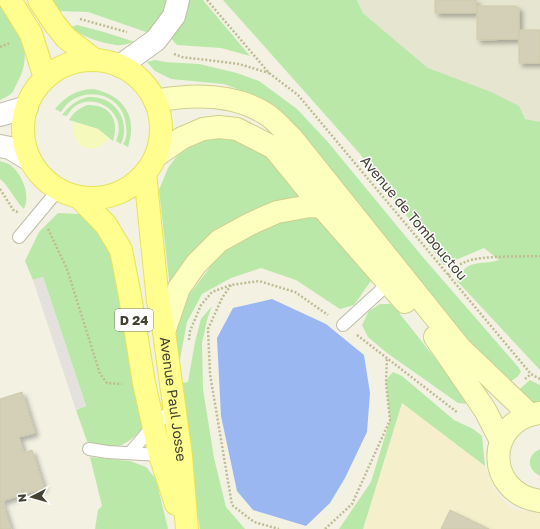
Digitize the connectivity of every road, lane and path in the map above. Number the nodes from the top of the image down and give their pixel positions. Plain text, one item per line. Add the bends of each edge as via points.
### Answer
1 (10, 0) edge
2 (39, 0) edge
3 (178, 0) edge
4 (207, 0) edge
5 (95, 60) junction
6 (120, 66) junction
7 (45, 78) junction
8 (155, 101) junction
9 (27, 107) junction
10 (0, 115) edge
11 (0, 146) edge
12 (30, 160) junction
13 (150, 165) junction
14 (0, 189) edge
15 (58, 190) junction
16 (80, 198) junction
17 (322, 207) junction
18 (35, 219) junction
19 (19, 237) dead end
20 (540, 256) edge
21 (448, 275) junction
22 (389, 283) junction
23 (231, 286) junction
24 (343, 325) junction
25 (164, 332) junction
26 (188, 346) dead end
27 (387, 357) junction
28 (531, 374) junction
29 (540, 379) edge
30 (144, 384) junction
31 (508, 395) junction
32 (175, 408) junction
33 (485, 410) junction
34 (534, 414) edge
35 (154, 425) junction
36 (501, 441) junction
37 (89, 449) dead end
38 (130, 453) junction
39 (160, 454) junction
40 (540, 501) edge
41 (186, 529) edge
42 (279, 529) edge
43 (325, 529) edge

1 - 7 main road via 31,34
2 - 5 main road via 66,38
3 - 6 street via 174,16 156,40
4 - 21 path, Avenue de Tombouctou via 269,73 298,95
5 - 6 main road
5 - 7 main road via 63,66
6 - 8 main road via 143,83
7 - 9 main road via 33,93
8 - 13 main road via 160,117 161,134
8 - 31 main road via 175,97 210,96 238,101 267,114 291,137 460,348
9 - 10 street
9 - 12 main road via 23,134
11 - 12 street via 10,148
12 - 15 main road via 43,178
13 - 16 main road via 131,186 110,196
13 - 17 main road via 182,138 203,129 237,128 274,148
13 - 25 main road, Avenue Paul Josse / D 24 via 158,301
14 - 18 path via 14,211
15 - 16 main road
15 - 18 lane
16 - 30 main road, Avenue Paul Josse / D 24 via 106,225 121,250
17 - 22 main road
17 - 25 main road via 310,206 277,212 219,241 196,264 179,288
18 - 19 lane
18 - 30 path via 49,229 67,269 100,374 107,383
20 - 21 path via 473,260 465,262
21 - 28 path, Avenue de Tombouctou
22 - 24 lane
22 - 33 main road via 440,344
23 - 24 path via 259,281 295,292
23 - 26 path via 212,292 201,305 190,331
23 - 42 path via 222,298 208,329 210,374 232,505 254,522
24 - 27 path
25 - 32 main road, Avenue Paul Josse / D 24
27 - 33 path via 458,413 473,415
27 - 43 path via 386,383 390,420 352,504
28 - 29 path, Avenue de Tombouctou
28 - 31 path
30 - 35 main road, Avenue Paul Josse / D 24
31 - 34 main road
32 - 35 lane
32 - 41 main road, Avenue Paul Josse / D 24
33 - 36 main road
34 - 36 main road via 517,420
35 - 38 lane
35 - 39 main road, Avenue Paul Josse / D 24
36 - 40 main road via 498,458 501,472 508,484 518,494
37 - 38 lane
38 - 39 lane
39 - 41 main road, Avenue Paul Josse / D 24

